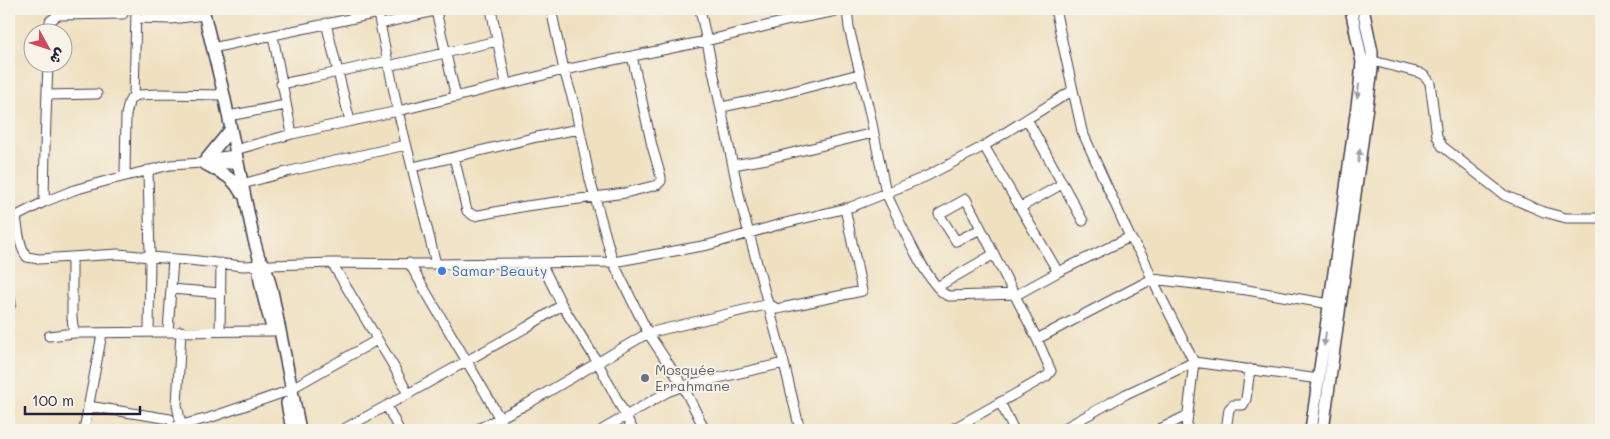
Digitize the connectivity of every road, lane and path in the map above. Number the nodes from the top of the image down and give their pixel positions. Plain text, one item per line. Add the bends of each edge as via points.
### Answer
1 (491, 9) edge
2 (552, 9) edge
3 (700, 9) edge
4 (788, 9) edge
5 (1056, 9) edge
6 (1350, 9) edge
7 (1363, 9) edge
8 (439, 10) edge
9 (377, 11) edge
10 (204, 12) edge
11 (136, 13) edge
12 (124, 14) dead end
13 (790, 20) junction
14 (50, 22) edge
15 (326, 23) junction
16 (381, 24) junction
17 (272, 36) junction
18 (497, 41) junction
19 (706, 41) junction
20 (212, 48) junction
21 (444, 53) junction
22 (632, 56) junction
23 (1367, 62) junction
24 (388, 63) junction
25 (564, 70) junction
26 (48, 72) edge
27 (338, 72) junction
28 (859, 74) junction
29 (281, 84) junction
30 (506, 84) junction
31 (1073, 90) junction
32 (97, 94) dead end
33 (47, 95) junction
34 (224, 95) junction
35 (134, 96) junction
36 (456, 97) junction
37 (286, 105) junction
38 (722, 107) junction
39 (398, 111) junction
40 (228, 116) junction
41 (1027, 119) junction
42 (350, 121) junction
43 (231, 129) junction
44 (579, 129) junction
45 (874, 133) junction
46 (292, 134) junction
47 (406, 145) junction
48 (984, 146) junction
49 (236, 156) junction
50 (454, 156) junction
51 (204, 163) junction
52 (733, 165) junction
53 (412, 167) junction
54 (148, 170) junction
55 (125, 176) junction
56 (242, 184) junction
57 (1062, 184) junction
58 (886, 193) junction
59 (594, 197) junction
60 (44, 202) junction
61 (248, 205) junction
62 (1021, 207) junction
63 (845, 208) junction
64 (12, 218) edge
65 (1601, 218) edge
66 (1083, 221) dead end
67 (980, 228) junction
68 (749, 233) junction
69 (1130, 237) junction
70 (994, 254) junction
71 (72, 257) junction
72 (150, 257) junction
73 (173, 258) junction
74 (332, 262) junction
75 (613, 262) junction
76 (221, 263) junction
77 (261, 263) junction
78 (408, 263) junction
79 (436, 264) junction
80 (541, 264) junction
81 (1058, 272) junction
82 (1152, 279) junction
83 (937, 287) junction
84 (171, 289) junction
85 (221, 293) junction
86 (9, 294) edge
87 (1014, 295) junction
88 (769, 304) junction
89 (1330, 304) junction
90 (562, 305) junction
91 (9, 307) edge
92 (181, 331) junction
93 (220, 331) junction
94 (273, 331) junction
95 (149, 332) junction
96 (168, 332) junction
97 (74, 333) junction
98 (648, 333) junction
99 (102, 334) junction
100 (49, 336) dead end
101 (1038, 339) junction
102 (377, 340) junction
103 (466, 362) junction
104 (1194, 362) junction
105 (598, 363) junction
106 (784, 363) junction
107 (1250, 369) junction
108 (1319, 379) junction
109 (683, 386) junction
110 (288, 390) junction
111 (408, 394) junction
112 (1000, 402) junction
113 (88, 406) junction
114 (177, 406) junction
115 (386, 406) junction
116 (1188, 415) junction
117 (626, 416) junction
118 (170, 419) junction
119 (500, 419) junction
120 (181, 425) junction
121 (84, 430) edge
122 (164, 430) edge
123 (292, 430) edge
124 (300, 430) edge
125 (342, 430) edge
126 (399, 430) edge
127 (476, 430) edge
128 (506, 430) edge
129 (602, 430) edge
130 (633, 430) edge
131 (705, 430) edge
132 (800, 430) edge
133 (951, 430) edge
134 (1014, 430) edge
135 (1061, 430) edge
136 (1158, 430) edge
137 (1186, 430) edge
138 (1226, 430) edge
139 (1311, 430) edge
140 (1323, 430) edge

1 - 18 street
2 - 25 street
3 - 19 street
4 - 13 street
5 - 31 street
6 - 23 main road
7 - 23 main road
8 - 16 street
8 - 21 street
9 - 15 street
9 - 16 street
10 - 11 street via 171,19
10 - 20 main road
11 - 35 street
12 - 14 street via 58,15
13 - 19 street
13 - 28 street via 848,9
15 - 17 street
15 - 27 street
16 - 24 street
17 - 20 street
17 - 29 street
18 - 21 street
18 - 30 street
19 - 22 street
19 - 38 street
20 - 34 main road
21 - 24 street
21 - 36 street
22 - 25 street
22 - 59 street via 660,181 657,185 624,193
23 - 65 street via 1426,77 1430,82 1437,136 1442,146 1504,195 1566,218
23 -> 89 main road
140 -> 23 main road
24 - 27 street
24 - 39 street
25 - 30 street
25 - 44 street
26 - 33 street
27 - 29 street
27 - 42 street
28 - 38 street
28 - 45 street
29 - 37 street
30 - 36 street
31 - 41 street
31 - 69 street via 1082,130
32 - 33 street
33 - 60 street
34 - 35 street
34 - 40 main road
35 - 55 street via 126,116
36 - 39 street
37 - 40 street
37 - 46 street
38 - 52 street
39 - 42 street
39 - 47 street
40 - 43 main road
41 - 48 street
41 - 57 street
42 - 46 street
43 - 49 main road
43 - 51 main road
44 - 50 street
44 - 59 street
45 - 52 street
45 - 58 street
46 - 49 street
47 - 53 street
47 - 56 street
48 - 58 street
48 - 62 street
49 - 51 street
49 - 56 main road
50 - 53 street
50 - 59 street via 467,210 474,216
51 - 54 street via 170,164
51 - 61 main road via 235,182
52 - 68 street
53 - 79 street
54 - 55 street
54 - 72 street
55 - 60 street
56 - 61 main road
57 - 62 street
57 - 66 street
58 - 63 street
58 - 83 street via 918,259
59 - 75 street
60 - 64 street
61 - 77 main road
62 - 81 street
63 - 68 street
63 - 88 street via 862,291 777,309
64 - 71 street via 27,257
67 - 67 street via 966,199 939,214 956,241
67 - 70 street
68 - 75 street via 708,245
68 - 88 street
69 - 81 street
69 - 82 street
70 - 83 street
70 - 87 street
71 - 72 street via 118,254
71 - 97 street
72 - 73 street
72 - 95 street
73 - 76 street
73 - 84 street
74 - 77 street
74 - 78 street
74 - 102 street
75 - 80 street
75 - 98 street
76 - 77 street via 243,266
76 - 85 street
77 - 94 main road
77 - 110 main road
78 - 79 street
78 - 103 street
79 - 80 street
80 - 90 street
81 - 87 street
82 - 89 street
82 - 101 street
82 - 104 street
83 - 87 street via 949,296
84 - 85 street
84 - 96 street
85 - 93 street
86 - 91 street
87 - 101 street
88 - 98 street
88 - 106 street
89 -> 108 main road
90 - 103 street
90 - 105 street
92 - 93 street
92 - 96 street
92 - 114 street
93 - 94 street
94 - 110 main road
95 - 96 street
95 - 99 street
97 - 99 street
97 - 100 street
98 - 105 street
98 - 109 street
99 - 113 street
101 - 112 street via 1051,368 1050,374
102 - 110 street
102 - 111 street
103 - 111 street
103 - 119 street
104 - 107 street
104 - 116 street
104 - 135 street
105 - 117 street
105 - 119 street
106 - 109 street
106 - 132 street
107 - 108 street
107 - 138 street via 1246,399 1243,405 1233,405 1229,409
108 - 139 main road
109 - 117 street
109 - 131 street
110 - 120 street
110 - 123 main road
110 - 124 main road
111 - 115 street
112 - 133 street
112 - 134 street
113 - 118 street
113 - 121 street
114 - 118 street
114 - 120 street
115 - 125 street
115 - 126 street
116 - 136 street
116 - 137 street
117 - 129 street
117 - 130 street
118 - 122 street
119 - 127 street
119 - 128 street
120 - 122 street

